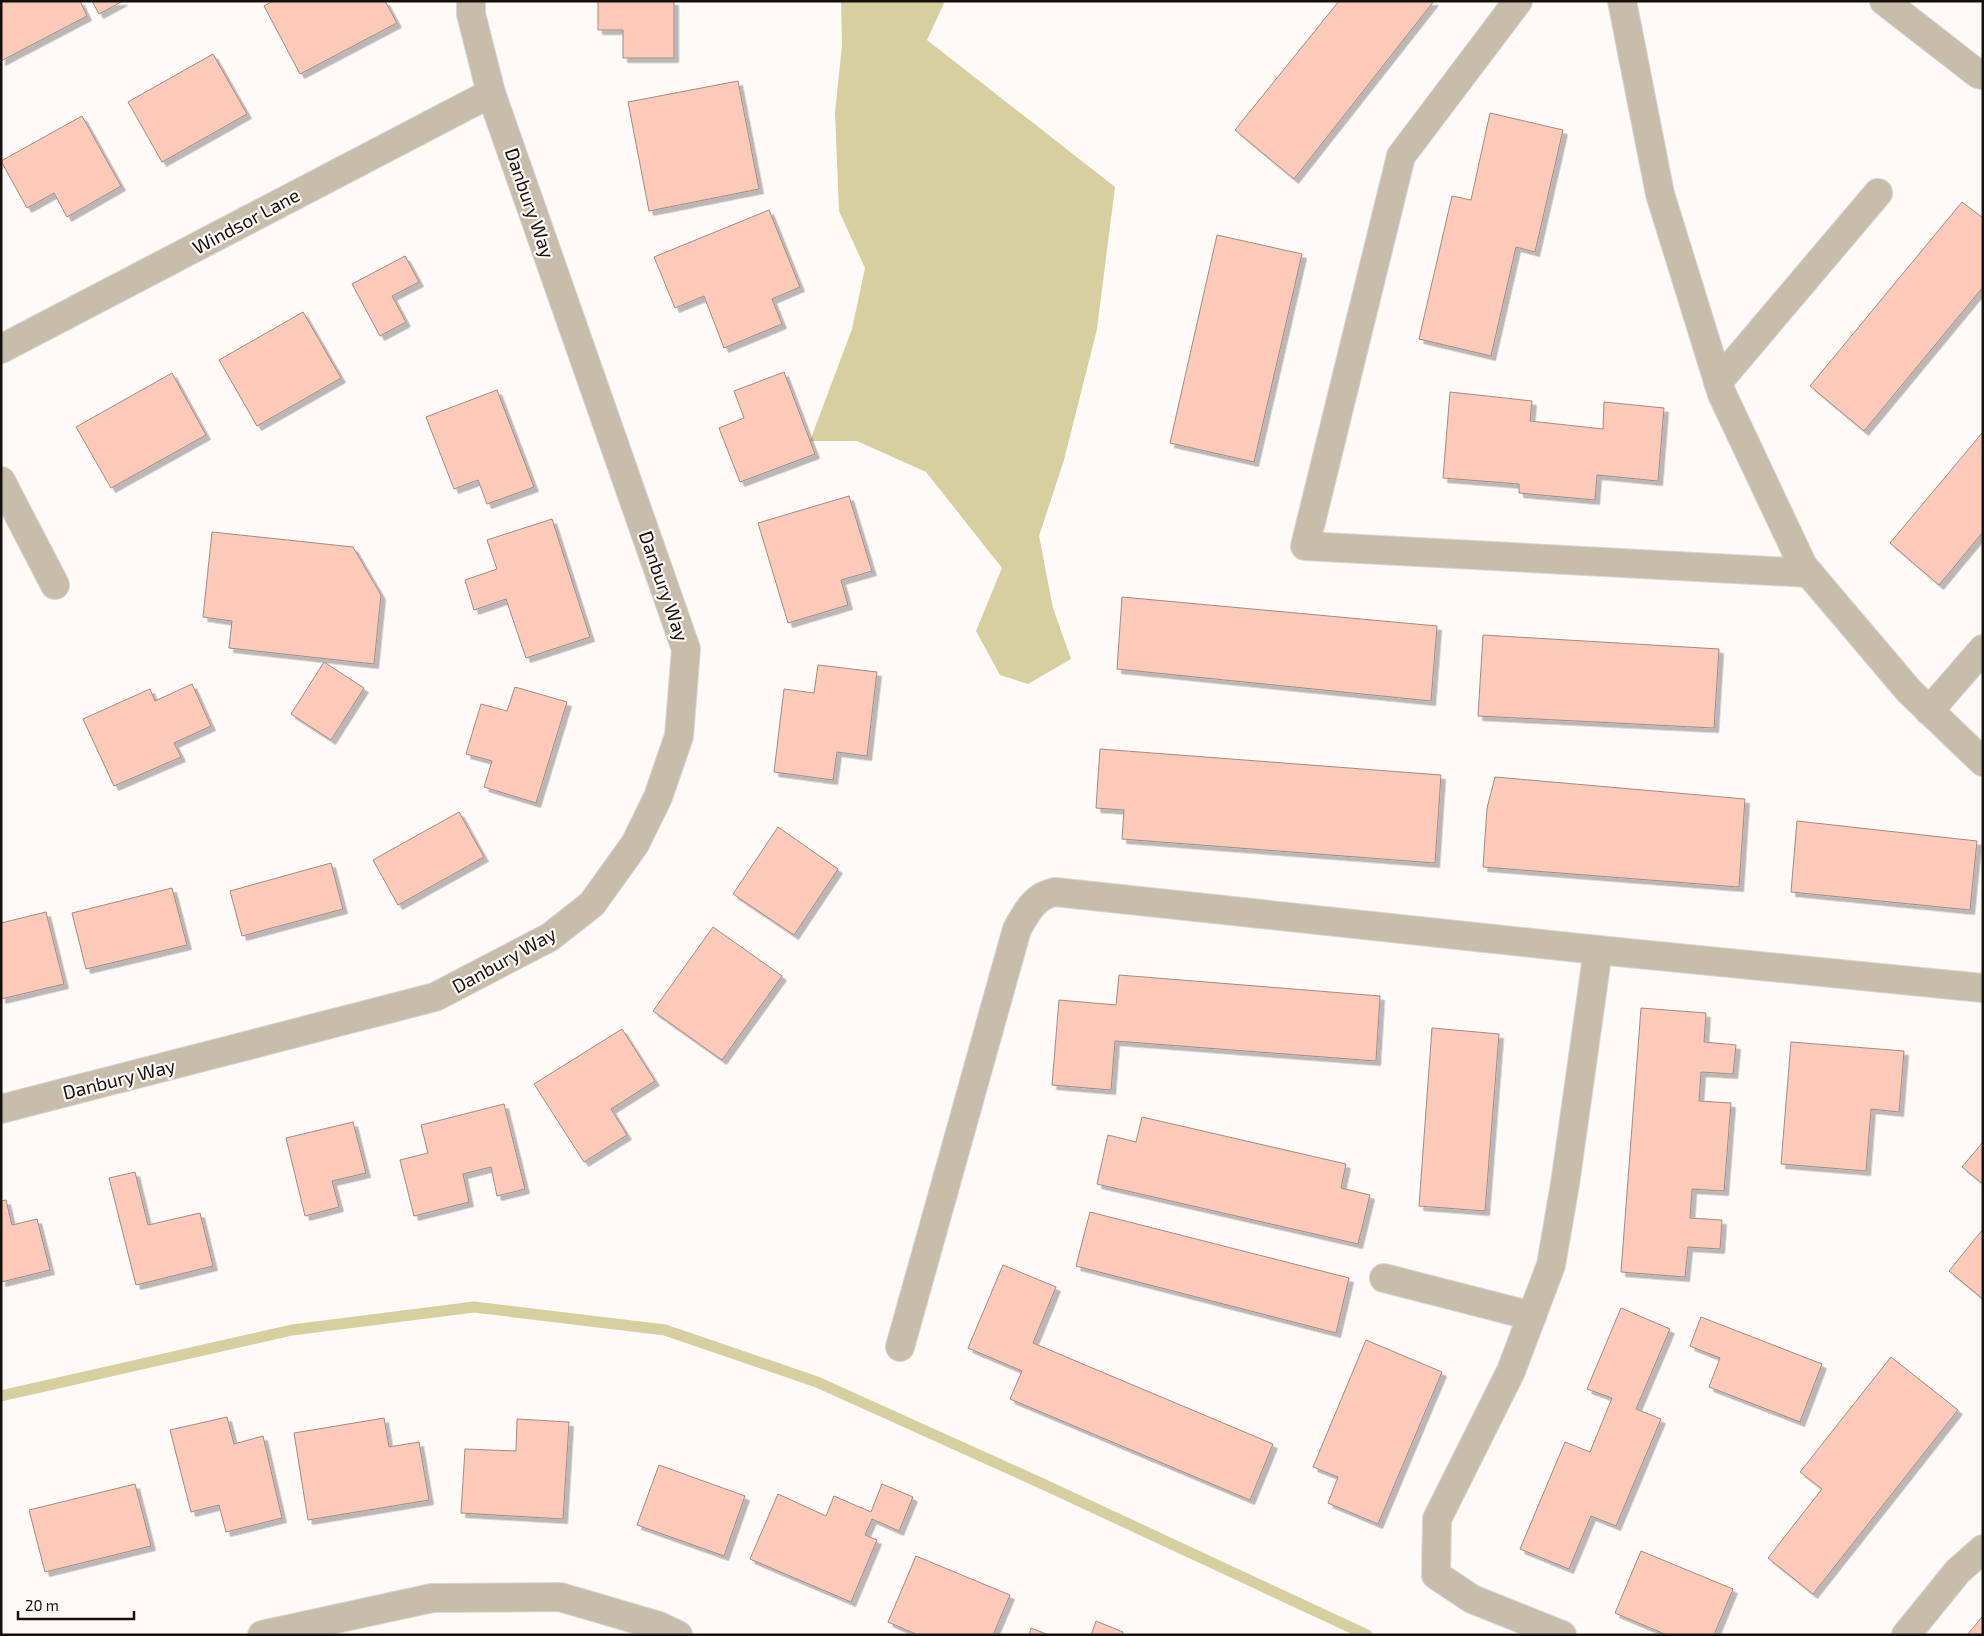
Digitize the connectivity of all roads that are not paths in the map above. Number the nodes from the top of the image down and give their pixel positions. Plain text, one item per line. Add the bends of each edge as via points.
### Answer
1 (470, 1) edge
2 (1518, 1) edge
3 (1622, 1) edge
4 (1884, 1) edge
5 (1983, 74) edge
6 (491, 93) junction
7 (1878, 193) dead end
8 (1, 349) edge
9 (1718, 382) junction
10 (1, 481) edge
11 (1809, 573) junction
12 (55, 585) dead end
13 (1983, 649) edge
14 (1929, 711) junction
15 (1983, 762) edge
16 (1598, 950) junction
17 (1983, 988) edge
18 (1, 1109) edge
19 (1384, 1278) dead end
20 (1532, 1316) junction
21 (900, 1347) dead end
22 (1983, 1549) edge
23 (262, 1635) edge
24 (678, 1635) edge
25 (1562, 1635) edge
26 (1906, 1635) edge

1 - 6 street, Danbury Way
2 - 11 street via 1401,156 1305,546
3 - 9 street via 1660,194
4 - 5 street via 1978,74
6 - 8 street, Windsor Lane
6 - 18 street, Danbury Way via 686,649 679,736 658,797 635,844 592,904 550,936 435,997
7 - 9 street
9 - 11 street
10 - 12 street
11 - 14 street
13 - 14 street
14 - 15 street
16 - 17 street
16 - 20 street via 1551,1265
16 - 21 street via 1055,892 1044,895 1029,907 1017,929
19 - 20 street
20 - 25 street via 1511,1371 1437,1518 1436,1575 1472,1599
22 - 26 street via 1958,1570
23 - 24 street via 432,1598 560,1597 659,1626

